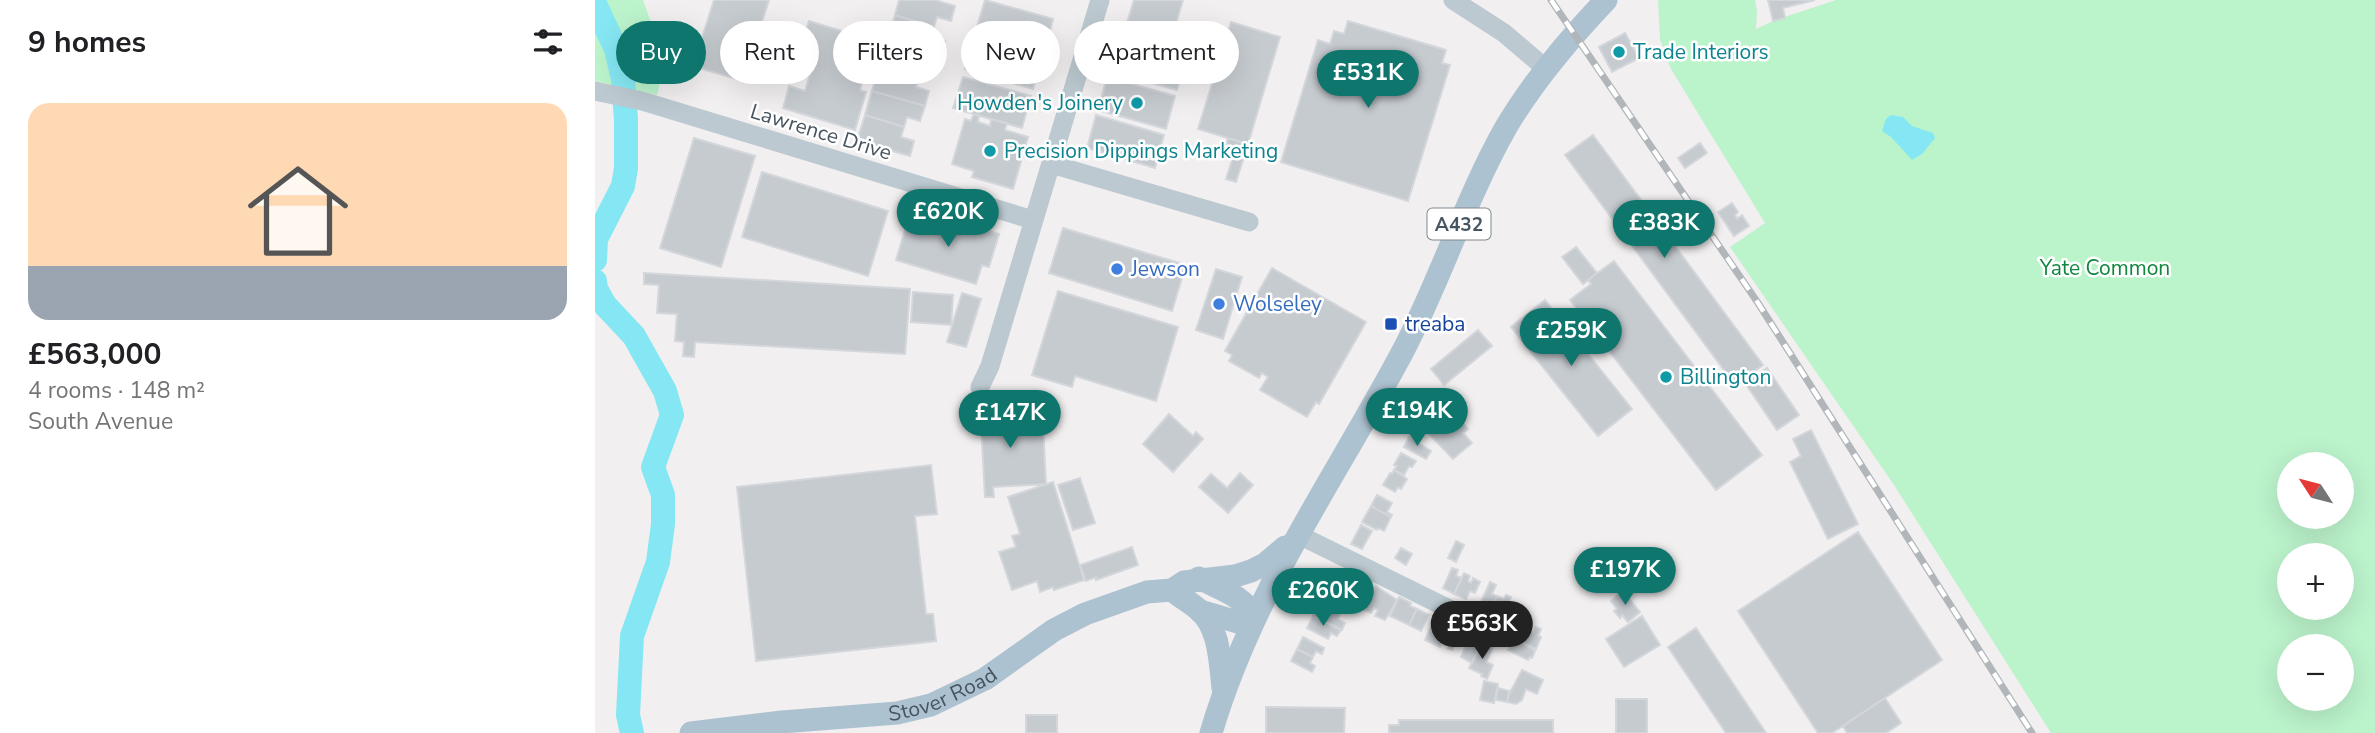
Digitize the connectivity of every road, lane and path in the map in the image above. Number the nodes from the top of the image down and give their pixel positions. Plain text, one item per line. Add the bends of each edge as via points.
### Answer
1 (1100, 0) edge
2 (1453, 0) edge
3 (1606, 0) edge
4 (1554, 56) junction
5 (602, 92) edge
6 (1051, 164) junction
7 (1033, 220) junction
8 (1249, 222) dead end
9 (980, 387) dead end
10 (1296, 536) junction
11 (1199, 578) junction
12 (1172, 590) junction
13 (1200, 611) junction
14 (1254, 617) junction
15 (1496, 632) dead end
16 (1223, 692) junction
17 (691, 733) edge
18 (1211, 733) edge

1 - 6 street
2 - 4 street via 1504,33
3 - 4 main road, A432
4 - 10 main road, A432 via 1504,131 1400,356
5 - 7 street, Lawrence Drive
6 - 7 street
6 - 8 street
7 - 9 street
10 - 11 main road, Stover Road via 1251,571
10 - 14 main road, A432
10 - 15 street
11 - 12 main road, Stover Road
11 - 14 main road via 1241,599
12 - 13 main road
12 - 17 main road, Stover Road via 1147,592 1084,614 985,679 931,705 897,713
13 - 14 main road via 1241,623
13 - 16 main road via 1218,647
14 - 16 main road, A432
16 - 18 main road, A432

